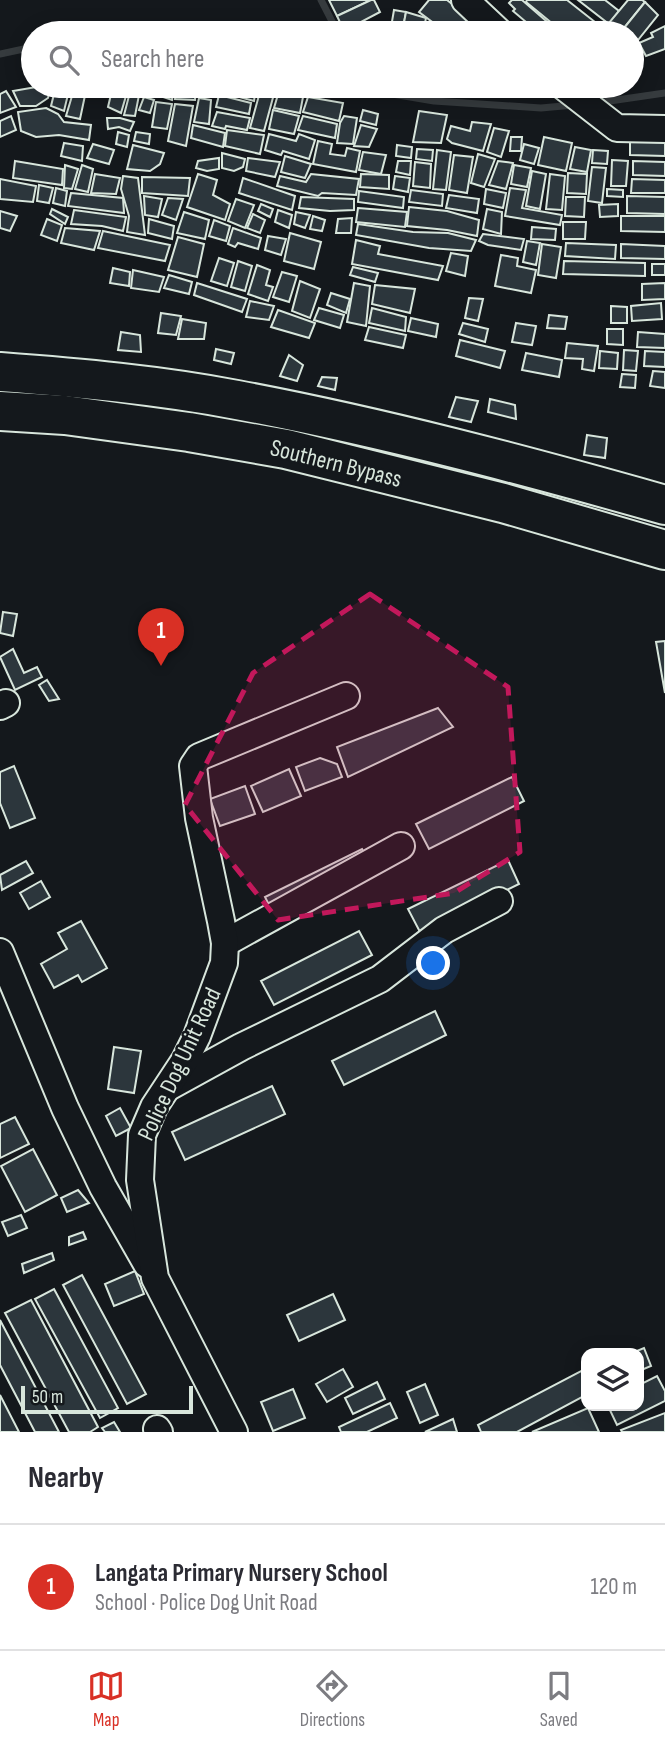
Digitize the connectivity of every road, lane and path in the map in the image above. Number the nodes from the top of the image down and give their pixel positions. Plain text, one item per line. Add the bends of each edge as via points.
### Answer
1 (465, 0) edge
2 (487, 21) edge
3 (578, 98) edge
4 (665, 129) edge
5 (0, 372) edge
6 (0, 411) edge
7 (665, 505) edge
8 (665, 550) edge
9 (346, 696) dead end
10 (401, 846) dead end
11 (499, 901) dead end
12 (225, 943) junction
13 (0, 952) edge
14 (166, 1089) junction
15 (155, 1278) junction
16 (234, 1432) edge

1 - 2 street
3 - 4 street via 617,128
5 - 7 highway, Southern Bypass via 236,400 453,448
6 - 8 highway, Southern Bypass via 93,419 286,449 503,503
9 - 12 street, Police Dog Unit Road via 199,757 192,766
10 - 12 street
11 - 14 street via 444,930 380,979
12 - 14 street, Police Dog Unit Road via 223,963 197,1036
13 - 15 street via 65,1108
14 - 15 street, Police Dog Unit Road via 147,1121 139,1154
15 - 16 street, Police Dog Unit Road

